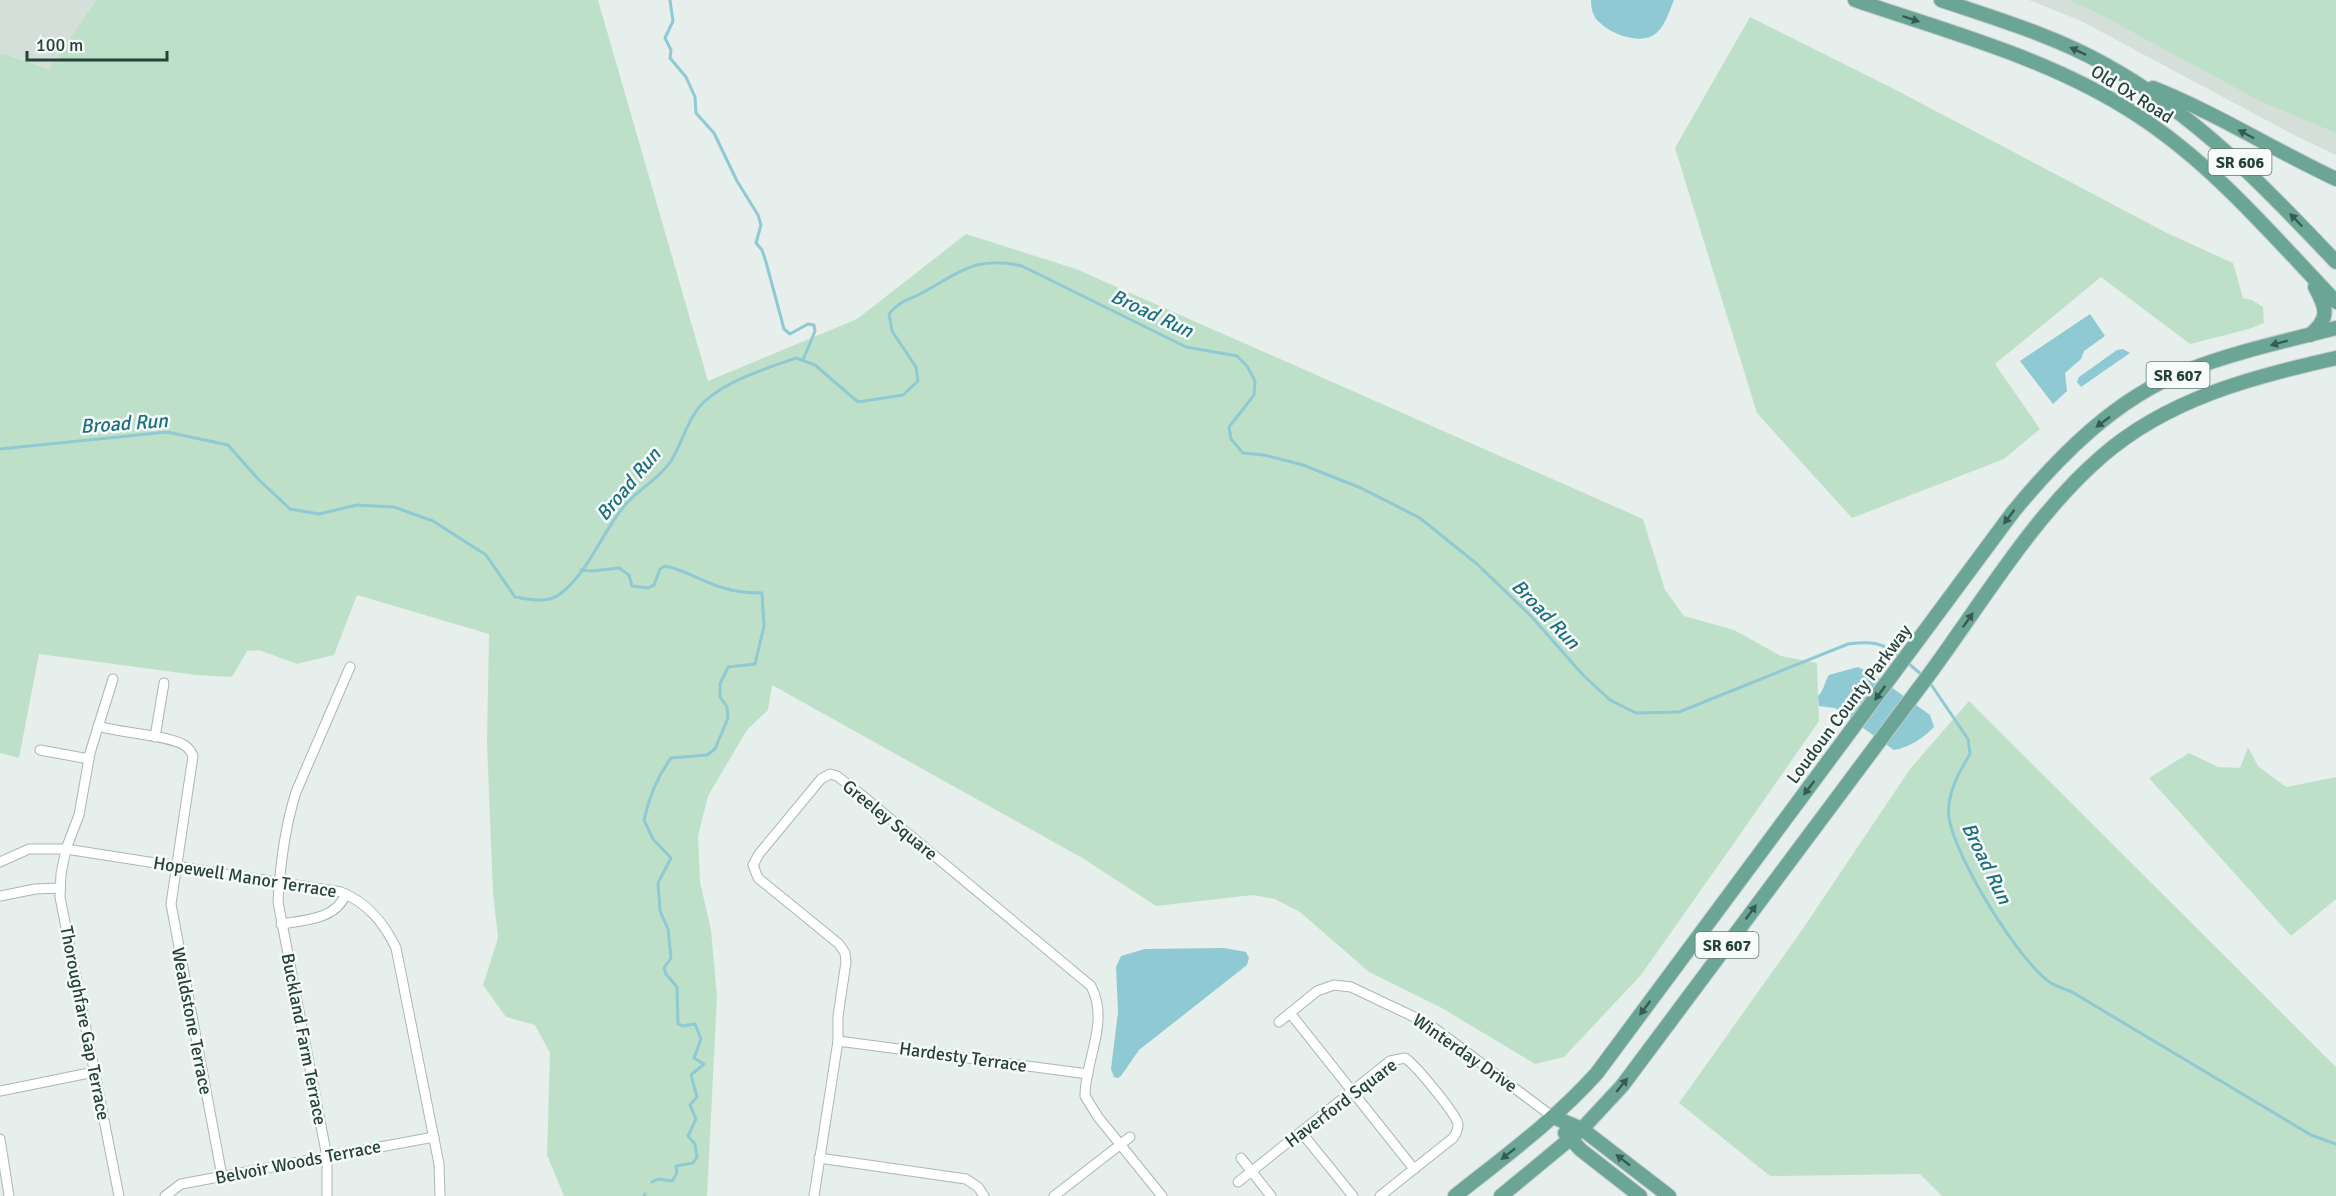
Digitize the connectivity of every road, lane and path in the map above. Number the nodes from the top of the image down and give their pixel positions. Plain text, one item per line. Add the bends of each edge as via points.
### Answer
1 (1855, 0) edge
2 (1941, 0) edge
3 (2130, 78) junction
4 (2336, 179) edge
5 (2336, 262) edge
6 (2303, 268) junction
7 (2336, 302) edge
8 (2336, 328) edge
9 (2309, 335) junction
10 (2336, 358) edge
11 (350, 667) dead end
12 (113, 679) dead end
13 (164, 683) dead end
14 (98, 726) junction
15 (155, 737) junction
16 (40, 750) dead end
17 (89, 759) junction
18 (66, 849) junction
19 (0, 862) edge
20 (176, 865) junction
21 (279, 882) junction
22 (60, 888) junction
23 (346, 894) junction
24 (0, 896) edge
25 (281, 924) junction
26 (1290, 1013) junction
27 (1279, 1022) dead end
28 (838, 1041) junction
29 (94, 1072) junction
30 (1088, 1074) junction
31 (0, 1091) edge
32 (1352, 1092) junction
33 (1552, 1117) junction
34 (1582, 1129) junction
35 (1301, 1131) junction
36 (434, 1137) junction
37 (1130, 1137) dead end
38 (0, 1139) edge
39 (1570, 1140) junction
40 (1121, 1145) junction
41 (327, 1157) junction
42 (819, 1158) junction
43 (1241, 1158) dead end
44 (1413, 1169) junction
45 (1251, 1171) junction
46 (222, 1176) junction
47 (1238, 1182) dead end
48 (9, 1196) edge
49 (119, 1196) edge
50 (165, 1196) edge
51 (327, 1196) edge
52 (440, 1196) edge
53 (814, 1196) edge
54 (984, 1196) edge
55 (1054, 1196) edge
56 (1162, 1196) edge
57 (1271, 1196) edge
58 (1353, 1196) edge
59 (1380, 1196) edge
60 (1455, 1196) edge
61 (1501, 1196) edge
62 (1640, 1196) edge
63 (1669, 1196) edge

1 -> 6 main road, Old Ox Road / SR 606 via 2034,62 2122,105 2204,166
3 -> 2 main road, Old Ox Road via 2071,48
4 -> 3 main road via 2182,100
5 -> 3 main road, Old Ox Road / SR 606 via 2235,158
6 - 7 main road, Old Ox Road / SR 606
6 - 9 main road via 2325,309 2324,321
8 - 9 main road, Loudoun County Parkway / SR 607
9 -> 33 main road, Loudoun County Parkway / SR 607 via 2185,371 2131,401 2060,458 2021,503 1597,1073
34 -> 10 main road, SR 607 via 1622,1086 1934,668 2003,569 2101,457 2148,423 2187,402 2258,376
11 - 21 street, Buckland Farm Terrace via 296,792
12 - 14 street, Thoroughfare Gap Terrace
13 - 15 street
14 - 15 street, Wealdstone Terrace
14 - 17 street, Thoroughfare Gap Terrace
15 - 20 street, Wealdstone Terrace via 184,744 193,756
16 - 17 street
17 - 18 street, Thoroughfare Gap Terrace via 80,814
18 - 19 street, Hopewell Manor Terrace via 29,849
18 - 20 street, Hopewell Manor Terrace
18 - 22 street, Thoroughfare Gap Terrace
20 - 21 street, Hopewell Manor Terrace
20 - 46 street, Wealdstone Terrace via 173,920
21 - 23 street, Hopewell Manor Terrace
21 - 25 street, Buckland Farm Terrace
22 - 24 street
22 - 29 street, Thoroughfare Gap Terrace
23 - 25 street via 338,908 328,915
23 - 36 street, Hopewell Manor Terrace via 377,916 396,948
25 - 41 street, Buckland Farm Terrace
26 - 27 street, Winterday Drive
26 - 32 street
26 - 33 street, Winterday Drive via 1317,991 1335,985 1351,987 1429,1024
28 - 30 street, Hardesty Terrace
28 - 30 street, Greeley Square via 845,953 758,878 753,865 821,778 830,774 858,792 1091,986 1098,1026
28 - 42 street, Greeley Square
29 - 31 street
29 - 49 street, Thoroughfare Gap Terrace
30 - 40 street, Greeley Square via 1088,1103
32 - 35 street, Haverford Square
32 - 44 street
32 - 44 street, Haverford Square via 1390,1061 1400,1058 1410,1061 1438,1096 1455,1118 1457,1132
33 - 34 main road
33 - 39 main road
33 -> 60 main road, Loudoun County Parkway / SR 607
34 - 39 main road, SR 607
63 -> 34 main road
35 - 45 street, Haverford Square
35 - 58 street
36 - 41 street, Belvoir Woods Terrace
36 - 52 street, Hopewell Manor Terrace
37 - 40 street
38 - 48 street
39 - 61 main road, SR 607
39 - 62 main road
40 - 55 street
40 - 56 street, Greeley Square
41 - 46 street, Belvoir Woods Terrace
41 - 51 street, Buckland Farm Terrace
42 - 53 street, Greeley Square
42 - 54 street via 966,1179 978,1186
43 - 45 street
44 - 59 street, Haverford Square
45 - 47 street, Haverford Square
45 - 57 street
46 - 50 street, Belvoir Woods Terrace via 181,1184

